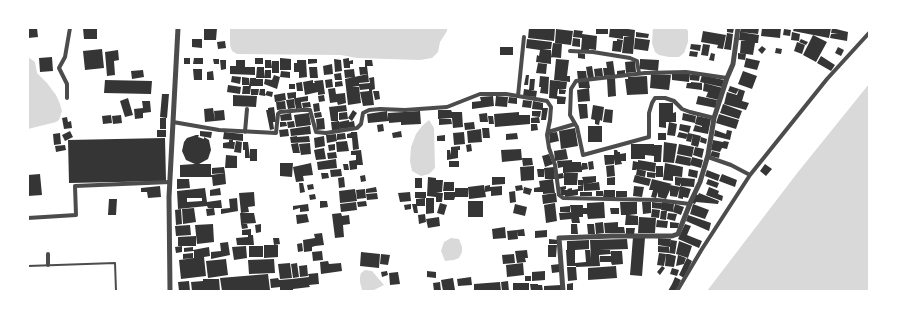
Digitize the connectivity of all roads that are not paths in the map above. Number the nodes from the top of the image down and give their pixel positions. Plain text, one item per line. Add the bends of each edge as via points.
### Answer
1 (70, 28) edge
2 (178, 28) edge
3 (738, 28) edge
4 (869, 33) edge
5 (524, 36) dead end
6 (570, 51) dead end
7 (639, 73) junction
8 (727, 78) junction
9 (518, 96) junction
10 (67, 98) dead end
11 (247, 109) dead end
12 (714, 118) junction
13 (174, 122) junction
14 (575, 124) junction
15 (245, 132) junction
16 (548, 132) junction
17 (708, 157) junction
18 (750, 175) junction
19 (170, 182) junction
20 (690, 204) junction
21 (28, 218) edge
22 (48, 254) dead end
23 (48, 265) junction
24 (28, 266) edge
25 (116, 291) edge
26 (170, 291) edge
27 (563, 291) edge
28 (677, 291) edge

1 - 10 street via 66,57 59,68 67,84
2 - 13 street
3 - 8 street via 733,64
4 - 18 street via 827,79
5 - 9 street
6 - 7 street via 630,58 637,61
7 - 8 street via 686,72
7 - 14 street via 576,81 571,89 570,115
8 - 12 street
9 - 15 street via 480,94 447,107 369,110 363,113 361,124 357,128 326,134 316,132 310,110 280,112 276,133
9 - 16 street via 547,101 551,106
11 - 15 street
12 - 14 street via 690,112 674,101 655,98 649,113 649,137 583,154
12 - 17 street
13 - 15 street
13 - 19 street
14 - 16 street
16 - 20 street via 559,195 563,198 657,200
17 - 18 street
17 - 20 street
18 - 28 street
19 - 21 street via 75,186 76,215
19 - 26 street
20 - 27 street via 678,234 672,236 559,238
22 - 23 street
23 - 24 lane
23 - 25 lane via 115,263

